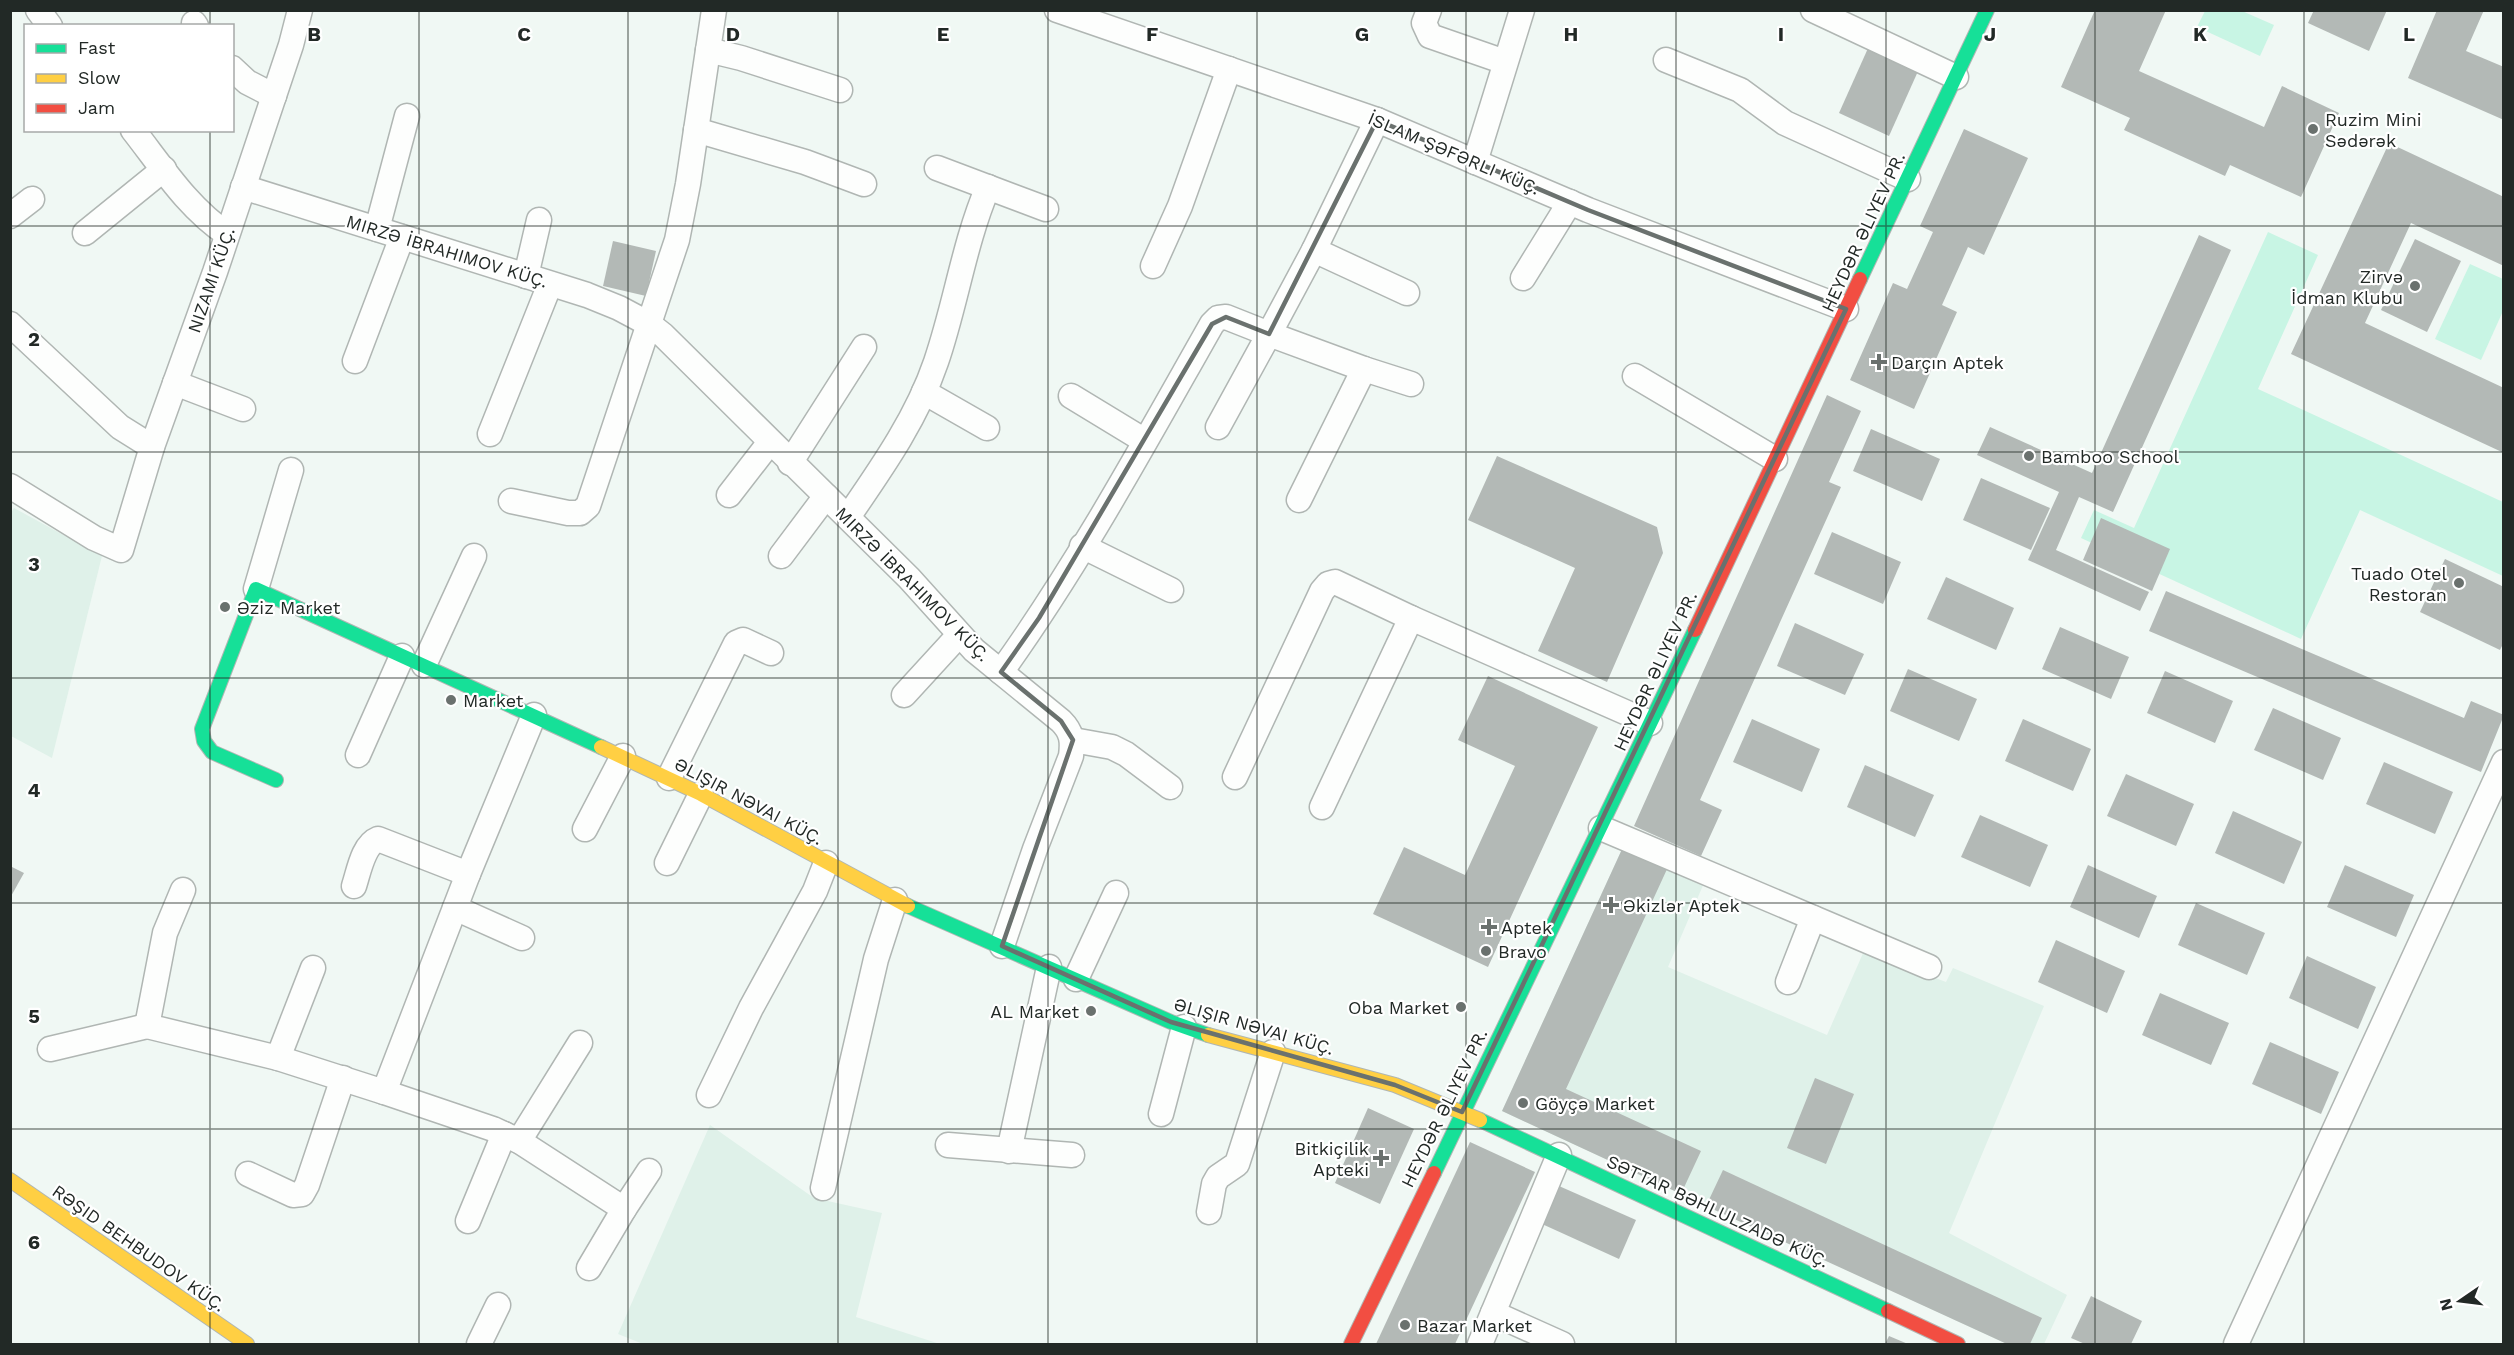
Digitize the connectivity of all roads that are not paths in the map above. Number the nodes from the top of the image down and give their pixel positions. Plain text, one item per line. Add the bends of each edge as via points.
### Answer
1 (38, 10) edge
2 (300, 10) edge
3 (714, 10) edge
4 (1057, 10) edge
5 (1429, 10) edge
6 (1522, 10) edge
7 (1813, 10) edge
8 (1987, 10) edge
9 (48, 24) edge
10 (708, 50) junction
11 (1666, 60) dead end
12 (1505, 62) junction
13 (1229, 69) junction
14 (234, 70) edge
15 (1956, 77) junction
16 (840, 90) dead end
17 (274, 96) junction
18 (407, 116) dead end
19 (1377, 120) junction
20 (696, 130) junction
21 (135, 132) edge
22 (1475, 162) junction
23 (938, 168) dead end
24 (164, 169) junction
25 (1908, 178) junction
26 (864, 184) dead end
27 (243, 187) junction
28 (988, 187) junction
29 (32, 199) dead end
30 (1570, 202) junction
31 (1046, 209) dead end
32 (10, 216) edge
33 (539, 220) dead end
34 (376, 229) junction
35 (85, 233) dead end
36 (226, 234) junction
37 (402, 237) junction
38 (1314, 250) junction
39 (1153, 266) dead end
40 (526, 276) junction
41 (1523, 278) dead end
42 (550, 284) junction
43 (1407, 293) dead end
44 (1846, 309) junction
45 (10, 324) edge
46 (649, 324) junction
47 (1269, 334) junction
48 (864, 347) dead end
49 (355, 361) dead end
50 (1364, 369) junction
51 (1635, 376) dead end
52 (175, 383) junction
53 (1411, 384) dead end
54 (924, 392) junction
55 (1071, 396) dead end
56 (243, 409) dead end
57 (1218, 427) dead end
58 (987, 428) dead end
59 (490, 434) dead end
60 (1145, 441) junction
61 (770, 442) junction
62 (152, 447) junction
63 (1775, 459) junction
64 (790, 463) junction
65 (291, 470) dead end
66 (10, 486) edge
67 (729, 495) dead end
68 (826, 496) junction
69 (1299, 500) dead end
70 (511, 501) dead end
71 (848, 517) junction
72 (1082, 546) junction
73 (474, 556) dead end
74 (781, 556) dead end
75 (256, 590) junction
76 (1171, 590) dead end
77 (1411, 618) junction
78 (959, 634) junction
79 (771, 653) dead end
80 (402, 656) junction
81 (424, 665) junction
82 (1001, 672) junction
83 (904, 695) dead end
84 (534, 715) junction
85 (1650, 723) junction
86 (1073, 740) junction
87 (358, 755) dead end
88 (623, 756) junction
89 (2504, 762) edge
90 (1235, 777) dead end
91 (669, 778) junction
92 (276, 780) dead end
93 (1170, 787) dead end
94 (701, 794) junction
95 (1322, 807) dead end
96 (1601, 828) junction
97 (585, 829) dead end
98 (667, 863) dead end
99 (826, 863) junction
100 (468, 874) junction
101 (354, 886) dead end
102 (183, 890) dead end
103 (1116, 893) dead end
104 (895, 900) junction
105 (455, 908) junction
106 (1813, 918) junction
107 (522, 938) dead end
108 (1002, 946) junction
109 (1049, 967) junction
110 (1929, 967) dead end
111 (313, 968) dead end
112 (1076, 979) junction
113 (1788, 982) dead end
114 (147, 1026) junction
115 (1184, 1027) junction
116 (580, 1043) dead end
117 (50, 1048) dead end
118 (1273, 1052) junction
119 (278, 1058) junction
120 (343, 1078) junction
121 (384, 1092) junction
122 (709, 1095) dead end
123 (1462, 1112) junction
124 (1161, 1113) dead end
125 (511, 1138) junction
126 (948, 1145) dead end
127 (1009, 1150) junction
128 (1072, 1155) dead end
129 (1559, 1155) junction
130 (649, 1171) dead end
131 (248, 1174) dead end
132 (10, 1180) edge
133 (823, 1188) dead end
134 (624, 1209) junction
135 (1209, 1212) dead end
136 (468, 1221) dead end
137 (590, 1268) dead end
138 (498, 1305) dead end
139 (1493, 1313) junction
140 (247, 1344) edge
141 (479, 1344) edge
142 (1351, 1344) edge
143 (1480, 1344) edge
144 (1562, 1344) edge
145 (1958, 1344) edge
146 (2236, 1344) edge

1 - 9 street
2 - 17 street, NIZAMI KÜÇ.
3 - 10 street
4 - 13 street, İSLAM ŞƏFƏRLI KÜÇ.
5 - 12 street via 1424,23 1430,36
6 - 12 street
7 - 15 street
8 - 15 street, HEYDƏR ƏLIYEV PR.
10 - 16 street
10 - 20 street
11 - 25 street via 1740,90 1785,123
12 - 22 street
13 - 19 street, İSLAM ŞƏFƏRLI KÜÇ.
13 - 39 street via 1180,206
14 - 17 street via 247,82
15 - 25 street, HEYDƏR ƏLIYEV PR.
17 - 27 street, NIZAMI KÜÇ.
18 - 34 street
19 - 22 street, İSLAM ŞƏFƏRLI KÜÇ.
19 - 38 street
20 - 26 street
20 - 46 street via 677,240
21 - 24 street
22 - 30 street, İSLAM ŞƏFƏRLI KÜÇ.
23 - 28 street
24 - 35 street
24 - 36 street via 194,208
25 - 44 street, HEYDƏR ƏLIYEV PR.
27 - 34 street, MIRZƏ İBRAHIMOV KÜÇ.
27 - 36 street, NIZAMI KÜÇ.
28 - 31 street
28 - 54 street via 975,216
29 - 32 street
30 - 41 street
30 - 44 street, İSLAM ŞƏFƏRLI KÜÇ.
33 - 40 street
34 - 37 street, MIRZƏ İBRAHIMOV KÜÇ.
36 - 52 street, NIZAMI KÜÇ.
37 - 40 street, MIRZƏ İBRAHIMOV KÜÇ.
37 - 49 street
38 - 43 street
38 - 47 street
40 - 42 street, MIRZƏ İBRAHIMOV KÜÇ.
42 - 46 street, MIRZƏ İBRAHIMOV KÜÇ. via 598,299
42 - 59 street
44 - 63 street, HEYDƏR ƏLIYEV PR.
45 - 62 street via 120,427
46 - 61 street, MIRZƏ İBRAHIMOV KÜÇ.
46 - 70 street via 588,506 580,513 568,513
47 - 50 street
47 - 57 street
47 - 60 street via 1226,317 1218,318
48 - 64 street
50 - 53 street
50 - 69 street
51 - 63 street
52 - 56 street
52 - 62 street, NIZAMI KÜÇ.
54 - 58 street
54 - 71 street
55 - 60 street
60 - 72 street
61 - 64 street, MIRZƏ İBRAHIMOV KÜÇ.
61 - 67 street
62 - 66 street, NIZAMI KÜÇ. via 121,550 94,538
63 - 85 street, HEYDƏR ƏLIYEV PR.
64 - 68 street, MIRZƏ İBRAHIMOV KÜÇ.
65 - 75 street
68 - 71 street, MIRZƏ İBRAHIMOV KÜÇ.
68 - 74 street
71 - 78 street, MIRZƏ İBRAHIMOV KÜÇ.
72 - 76 street
72 - 82 street
73 - 81 street
75 - 80 street, ƏLIŞIR NƏVAI KÜÇ.
75 - 92 street via 202,729 212,752
77 - 85 street
77 - 90 street via 1335,582 1328,584
77 - 95 street
78 - 82 street, MIRZƏ İBRAHIMOV KÜÇ.
78 - 83 street
79 - 91 street via 743,640 736,643
80 - 81 street, ƏLIŞIR NƏVAI KÜÇ.
80 - 87 street
81 - 84 street, ƏLIŞIR NƏVAI KÜÇ.
82 - 86 street, MIRZƏ İBRAHIMOV KÜÇ. via 1061,721
84 - 88 street, ƏLIŞIR NƏVAI KÜÇ.
84 - 100 street
85 - 96 street, HEYDƏR ƏLIYEV PR.
86 - 93 street via 1112,747
86 - 108 street via 1071,756
88 - 91 street, ƏLIŞIR NƏVAI KÜÇ.
88 - 97 street
89 - 146 street
91 - 94 street, ƏLIŞIR NƏVAI KÜÇ.
94 - 98 street
94 - 99 street, ƏLIŞIR NƏVAI KÜÇ.
96 - 106 street
96 - 123 street, HEYDƏR ƏLIYEV PR.
99 - 104 street, ƏLIŞIR NƏVAI KÜÇ.
99 - 122 street
100 - 101 street via 378,839 367,850
100 - 105 street
102 - 114 street via 165,933
103 - 112 street
104 - 108 street, ƏLIŞIR NƏVAI KÜÇ.
104 - 133 street via 876,959
105 - 107 street
105 - 121 street
106 - 110 street
106 - 113 street
108 - 109 street, ƏLIŞIR NƏVAI KÜÇ.
109 - 112 street, ƏLIŞIR NƏVAI KÜÇ.
109 - 127 street
111 - 119 street
112 - 115 street, ƏLIŞIR NƏVAI KÜÇ.
114 - 117 street
114 - 119 street
115 - 118 street, ƏLIŞIR NƏVAI KÜÇ.
115 - 124 street
116 - 125 street
118 - 123 street, ƏLIŞIR NƏVAI KÜÇ. via 1395,1086
118 - 135 street via 1237,1164 1218,1177
119 - 120 street
120 - 121 street
120 - 131 street via 302,1194 293,1195
121 - 125 street
123 - 129 street, SƏTTAR BƏHLULZADƏ KÜÇ.
123 - 142 street, HEYDƏR ƏLIYEV PR.
125 - 134 street
125 - 136 street
126 - 127 street
127 - 128 street
129 - 139 street
129 - 145 street, SƏTTAR BƏHLULZADƏ KÜÇ.
130 - 134 street
132 - 140 street, RƏŞID BEHBUDOV KÜÇ.
134 - 137 street
138 - 141 street
139 - 143 street
139 - 144 street

